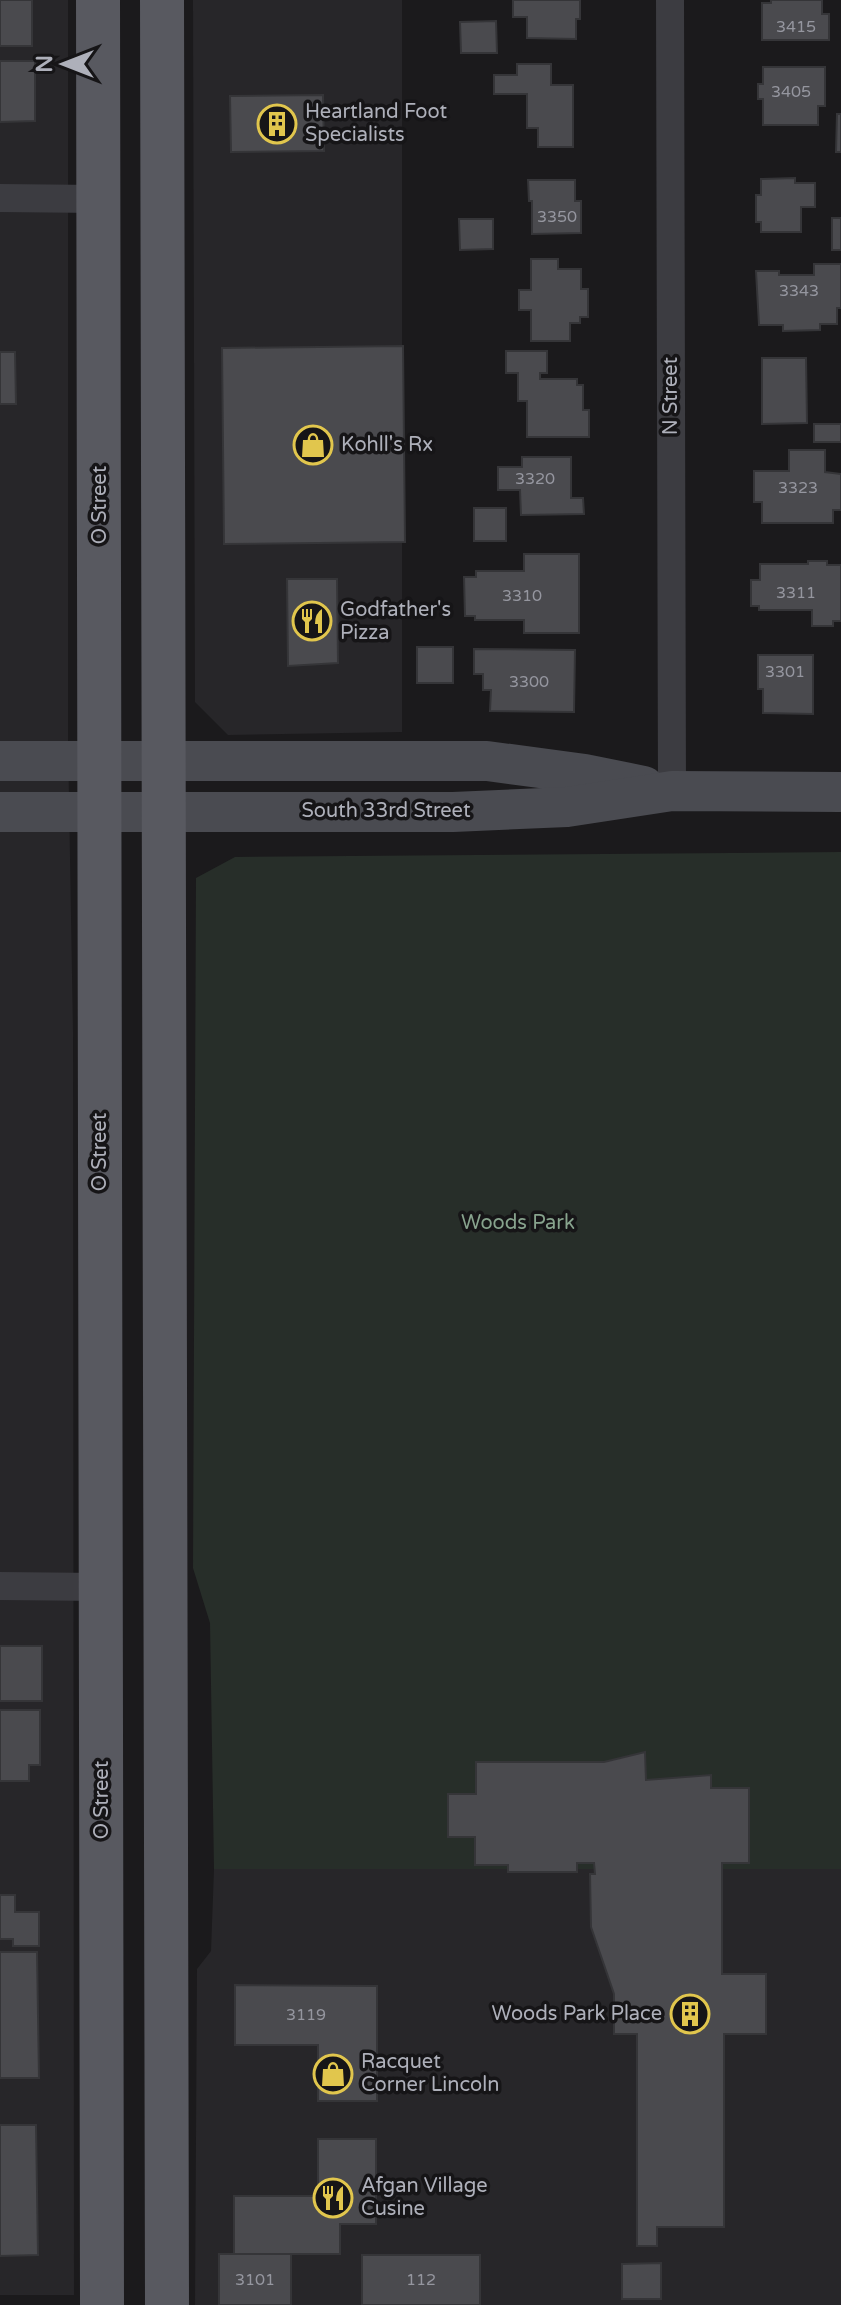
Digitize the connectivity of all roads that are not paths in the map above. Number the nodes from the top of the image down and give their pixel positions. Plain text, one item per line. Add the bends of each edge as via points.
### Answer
1 (98, 0) edge
2 (162, 0) edge
3 (670, 0) edge
4 (0, 198) edge
5 (98, 199) junction
6 (0, 761) edge
7 (100, 761) junction
8 (163, 761) junction
9 (672, 791) junction
10 (841, 792) edge
11 (99, 811) junction
12 (163, 811) junction
13 (0, 812) edge
14 (0, 1586) edge
15 (101, 1587) junction
16 (102, 2305) edge
17 (167, 2305) edge

1 - 5 main road, O Street
2 - 8 main road
3 - 9 street, N Street
4 - 5 street
5 - 7 main road, O Street
6 - 7 main road, South 33rd Street
7 - 8 main road, South 33rd Street
7 - 11 main road, O Street
8 - 9 main road, South 33rd Street via 487,761
8 - 12 main road
9 - 10 main road, South 33rd Street
9 - 12 main road, South 33rd Street via 567,807 453,812
11 - 12 main road, South 33rd Street
11 - 13 main road, South 33rd Street
11 - 15 main road, O Street
12 - 17 main road
14 - 15 street
15 - 16 main road, O Street

